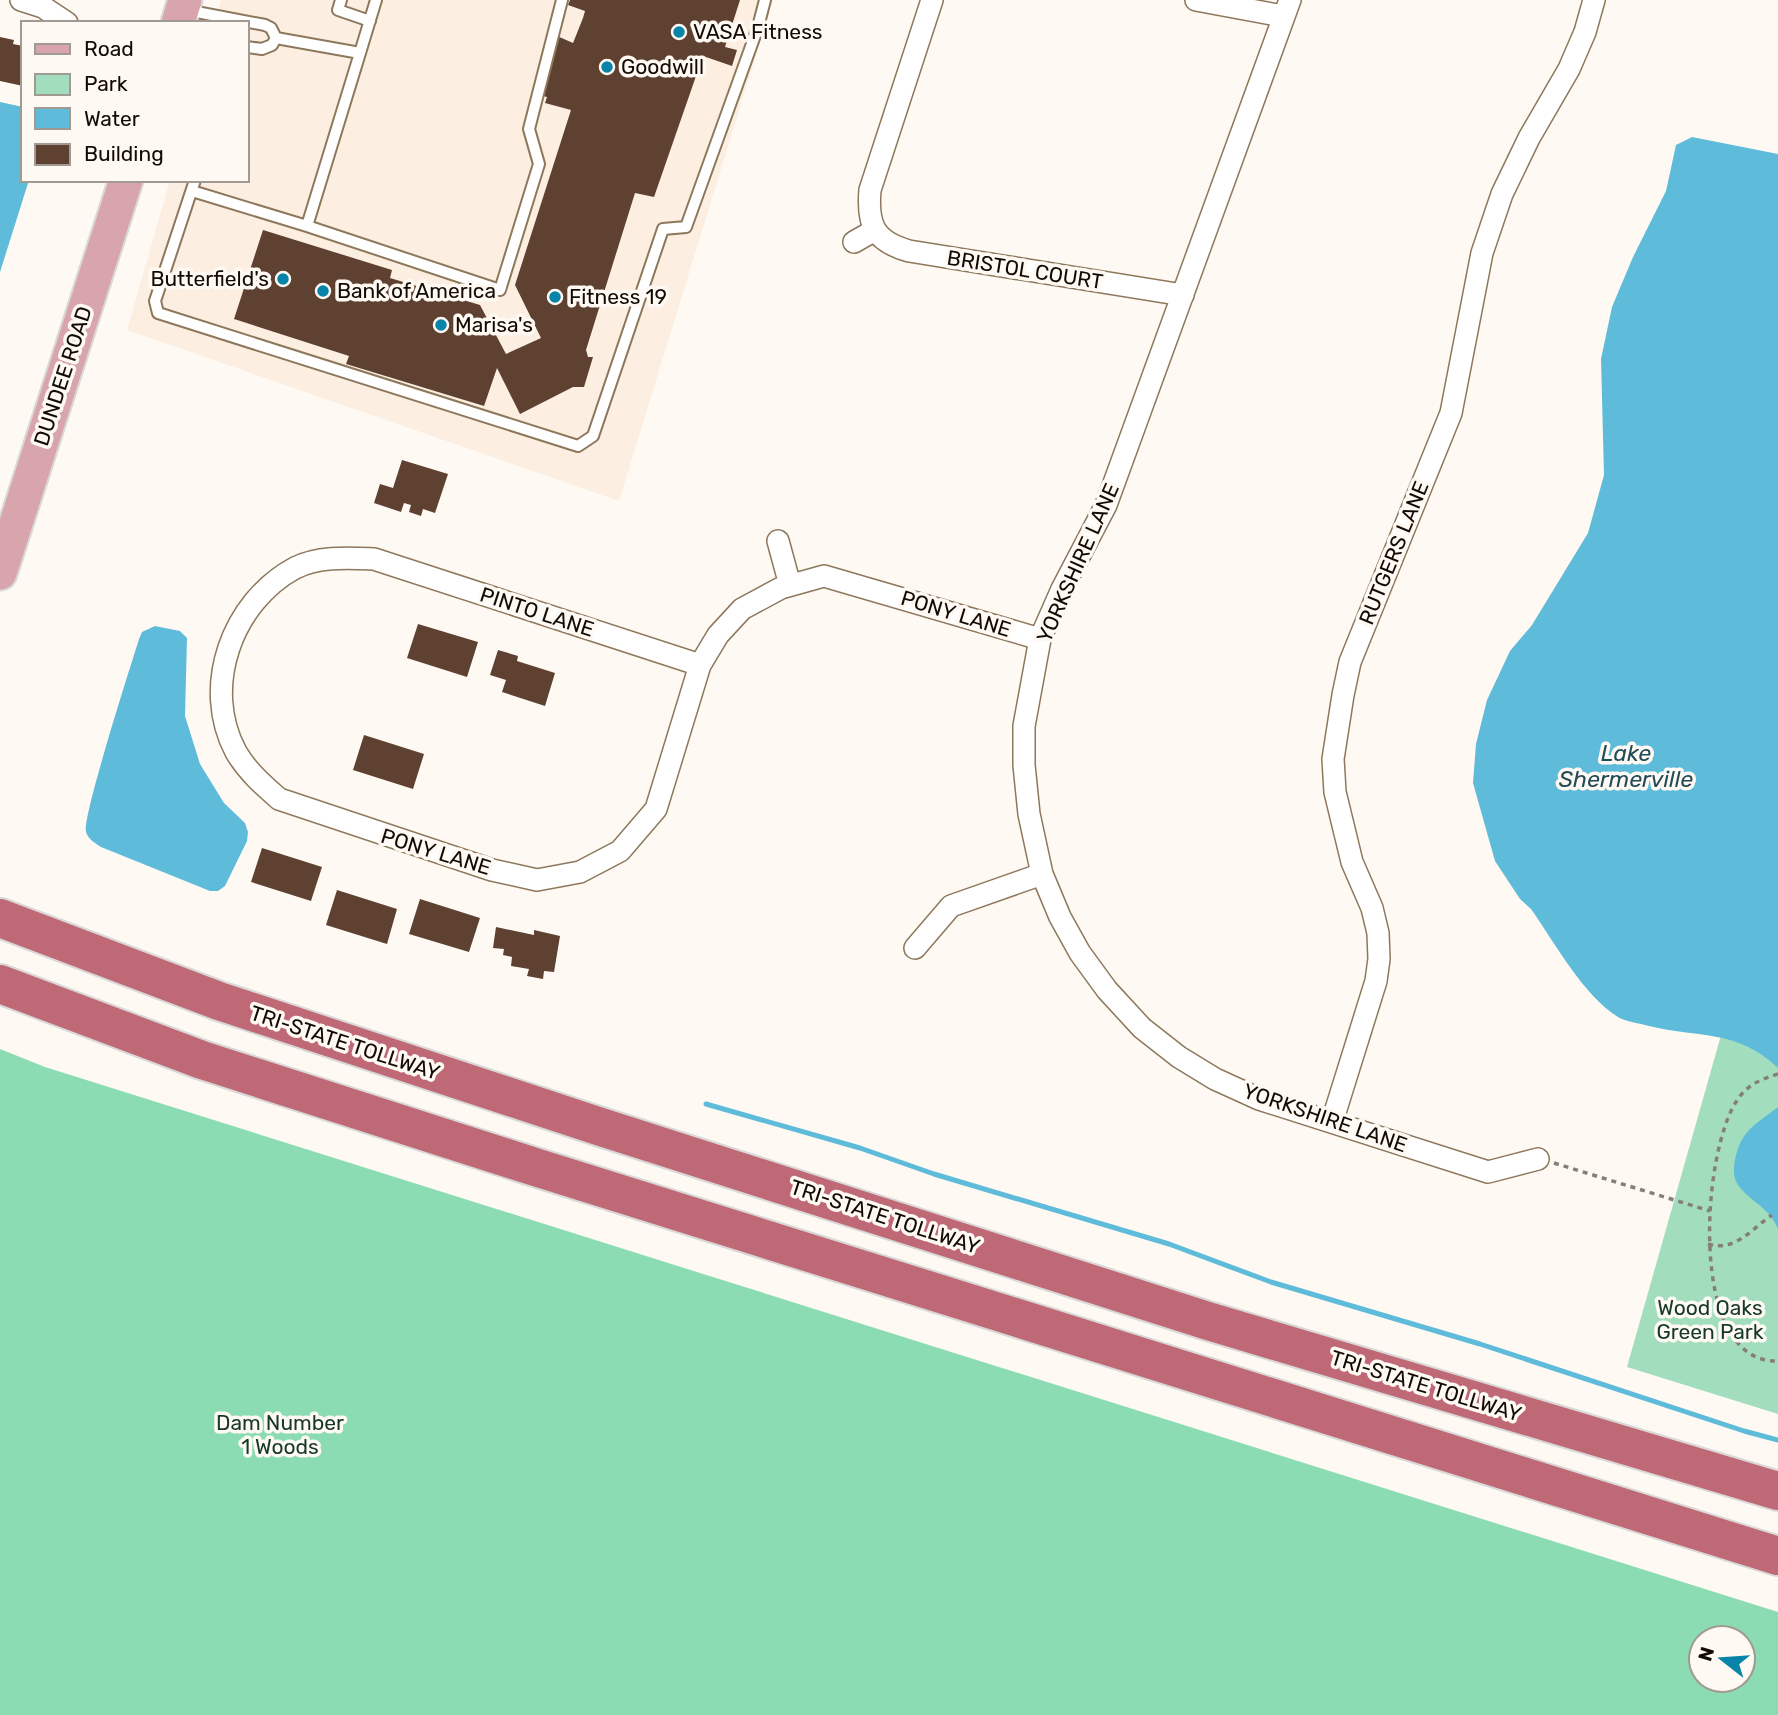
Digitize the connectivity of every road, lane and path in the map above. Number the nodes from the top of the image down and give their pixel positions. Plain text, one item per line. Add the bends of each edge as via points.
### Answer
1 (21, 0) edge
2 (341, 0) edge
3 (376, 0) edge
4 (562, 0) edge
5 (765, 0) edge
6 (932, 0) edge
7 (1196, 0) edge
8 (1594, 0) edge
9 (1286, 8) edge
10 (182, 11) edge
11 (64, 21) edge
12 (241, 21) edge
13 (370, 21) junction
14 (248, 22) edge
15 (276, 38) junction
16 (248, 47) edge
17 (359, 53) junction
18 (125, 182) edge
19 (194, 186) edge
20 (307, 226) junction
21 (875, 230) junction
22 (854, 242) dead end
23 (1183, 295) junction
24 (778, 541) dead end
25 (374, 559) joint
26 (0, 573) edge
27 (790, 585) junction
28 (1040, 639) junction
29 (700, 664) junction
30 (1042, 874) junction
31 (0, 918) edge
32 (915, 948) dead end
33 (0, 984) edge
34 (1777, 1074) edge
35 (1332, 1122) junction
36 (1538, 1159) joint
37 (1711, 1211) junction
38 (1772, 1215) dead end
39 (1708, 1244) junction
40 (1778, 1361) edge
41 (1778, 1491) edge
42 (1778, 1556) edge

1 - 11 street
2 - 13 lane via 338,10
3 - 13 lane
4 - 20 lane via 529,128 539,164 499,290
5 - 19 lane via 686,227 663,229 593,436 579,446 158,313 155,301
6 - 21 street via 870,190 868,211
7 - 9 street
8 - 35 street, RUTGERS LANE via 1569,69 1502,194 1482,253 1451,413 1348,673 1335,748 1335,792 1352,862 1372,908 1379,959
9 - 23 street, YORKSHIRE LANE
10 - 12 lane
13 - 17 lane
14 - 15 lane via 271,28
15 - 16 lane via 272,46
15 - 17 lane
17 - 20 lane
18 - 26 main road, DUNDEE ROAD
19 - 20 lane
21 - 22 street
21 - 23 street, BRISTOL COURT via 888,245 909,251
23 - 28 street, YORKSHIRE LANE via 1106,505
24 - 27 street
25 - 29 street, PINTO LANE
25 - 29 street, PONY LANE via 334,557 296,568 259,594 235,630 221,674 223,714 236,751 255,778 279,799 492,870 537,880 580,872 620,851 656,809
27 - 28 street, PONY LANE via 824,576
27 - 29 street, PONY LANE via 742,609
28 - 30 street, YORKSHIRE LANE via 1024,726 1024,765 1028,814
30 - 32 street via 951,906
30 - 35 street, YORKSHIRE LANE via 1080,953 1142,1028 1215,1079 1259,1099
31 - 41 highway, TRI-STATE TOLLWAY via 219,1001 614,1131 1208,1321
33 - 42 highway via 227,1069
34 - 37 path via 1748,1088 1729,1113 1716,1156
35 - 36 street, YORKSHIRE LANE via 1488,1172
36 - 37 path
37 - 39 path
38 - 39 path via 1734,1244
39 - 40 path via 1721,1311 1734,1339 1758,1358

